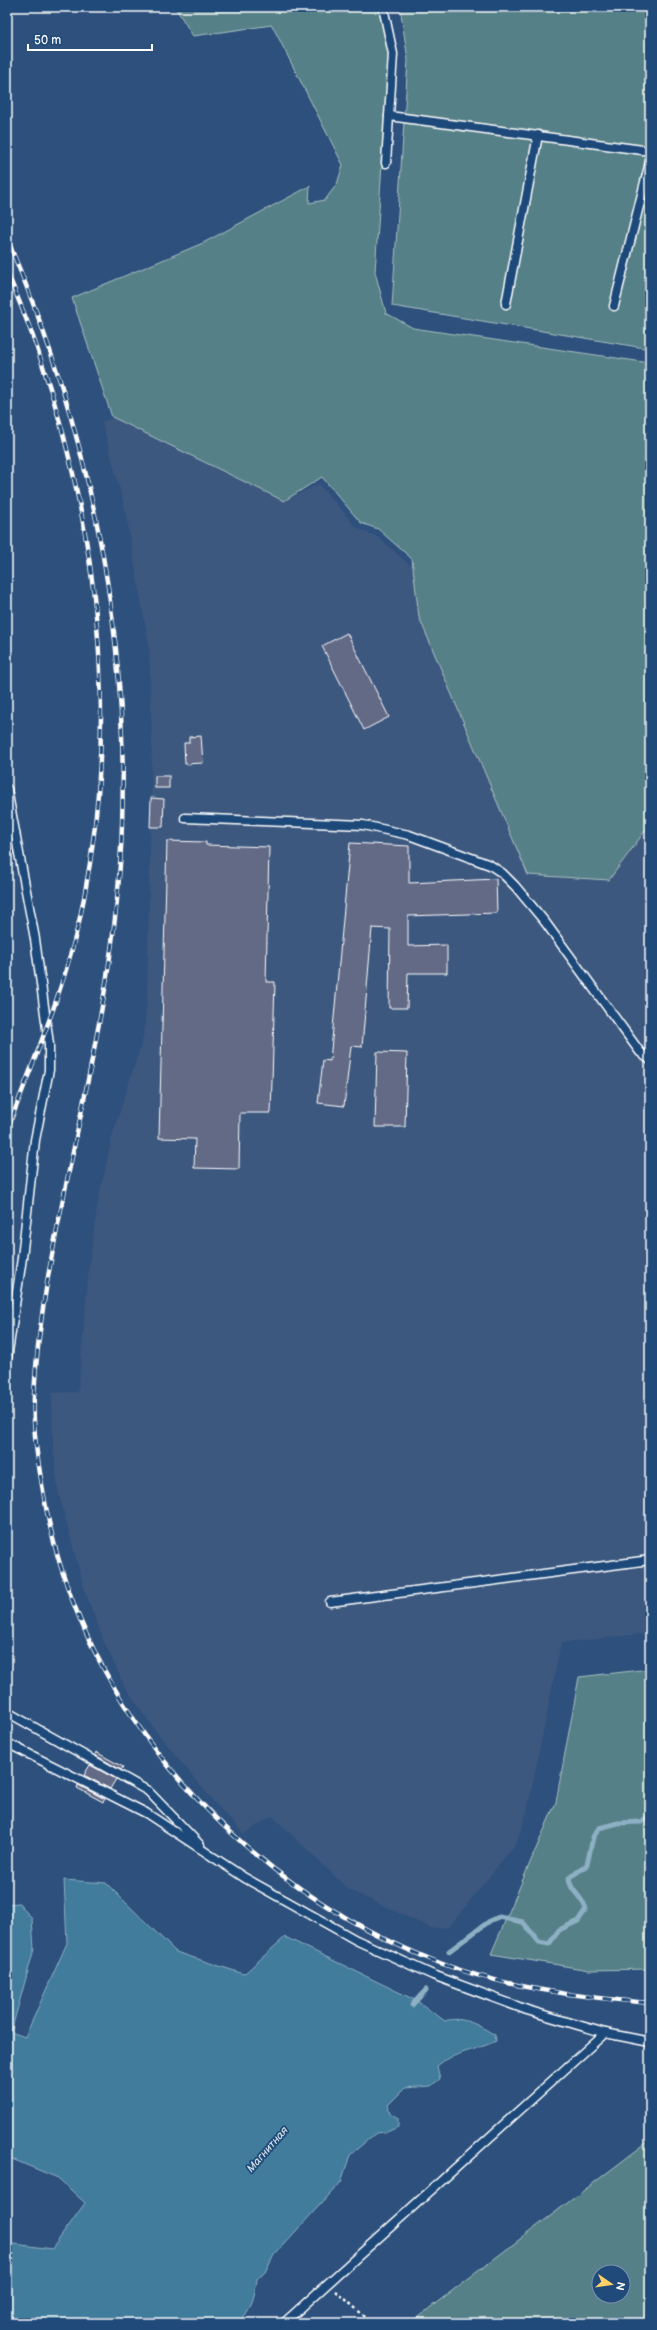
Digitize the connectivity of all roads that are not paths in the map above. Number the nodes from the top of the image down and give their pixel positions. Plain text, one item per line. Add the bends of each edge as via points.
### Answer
1 (383, 7) edge
2 (389, 116) junction
3 (538, 135) junction
4 (650, 151) edge
5 (650, 162) edge
6 (386, 163) dead end
7 (506, 304) dead end
8 (614, 306) dead end
9 (7, 789) edge
10 (184, 818) dead end
11 (650, 1060) edge
12 (7, 1359) edge
13 (650, 1560) edge
14 (330, 1602) dead end
15 (7, 1712) edge
16 (7, 1743) edge
17 (210, 1856) junction
18 (605, 2033) junction
19 (650, 2042) edge
20 (284, 2323) edge

1 - 2 lane via 393,54
2 - 3 lane
2 - 6 lane
3 - 4 lane
3 - 7 lane
5 - 8 lane
9 - 12 lane via 35,939 49,1044 49,1064 35,1140 22,1258
10 - 11 lane via 362,825 409,835 490,865 502,873 530,903 640,1052
13 - 14 lane
15 - 17 lane via 148,1791
16 - 17 lane via 146,1813
17 - 18 lane via 311,1916 404,1962 527,2010
18 - 19 lane
18 - 20 lane

